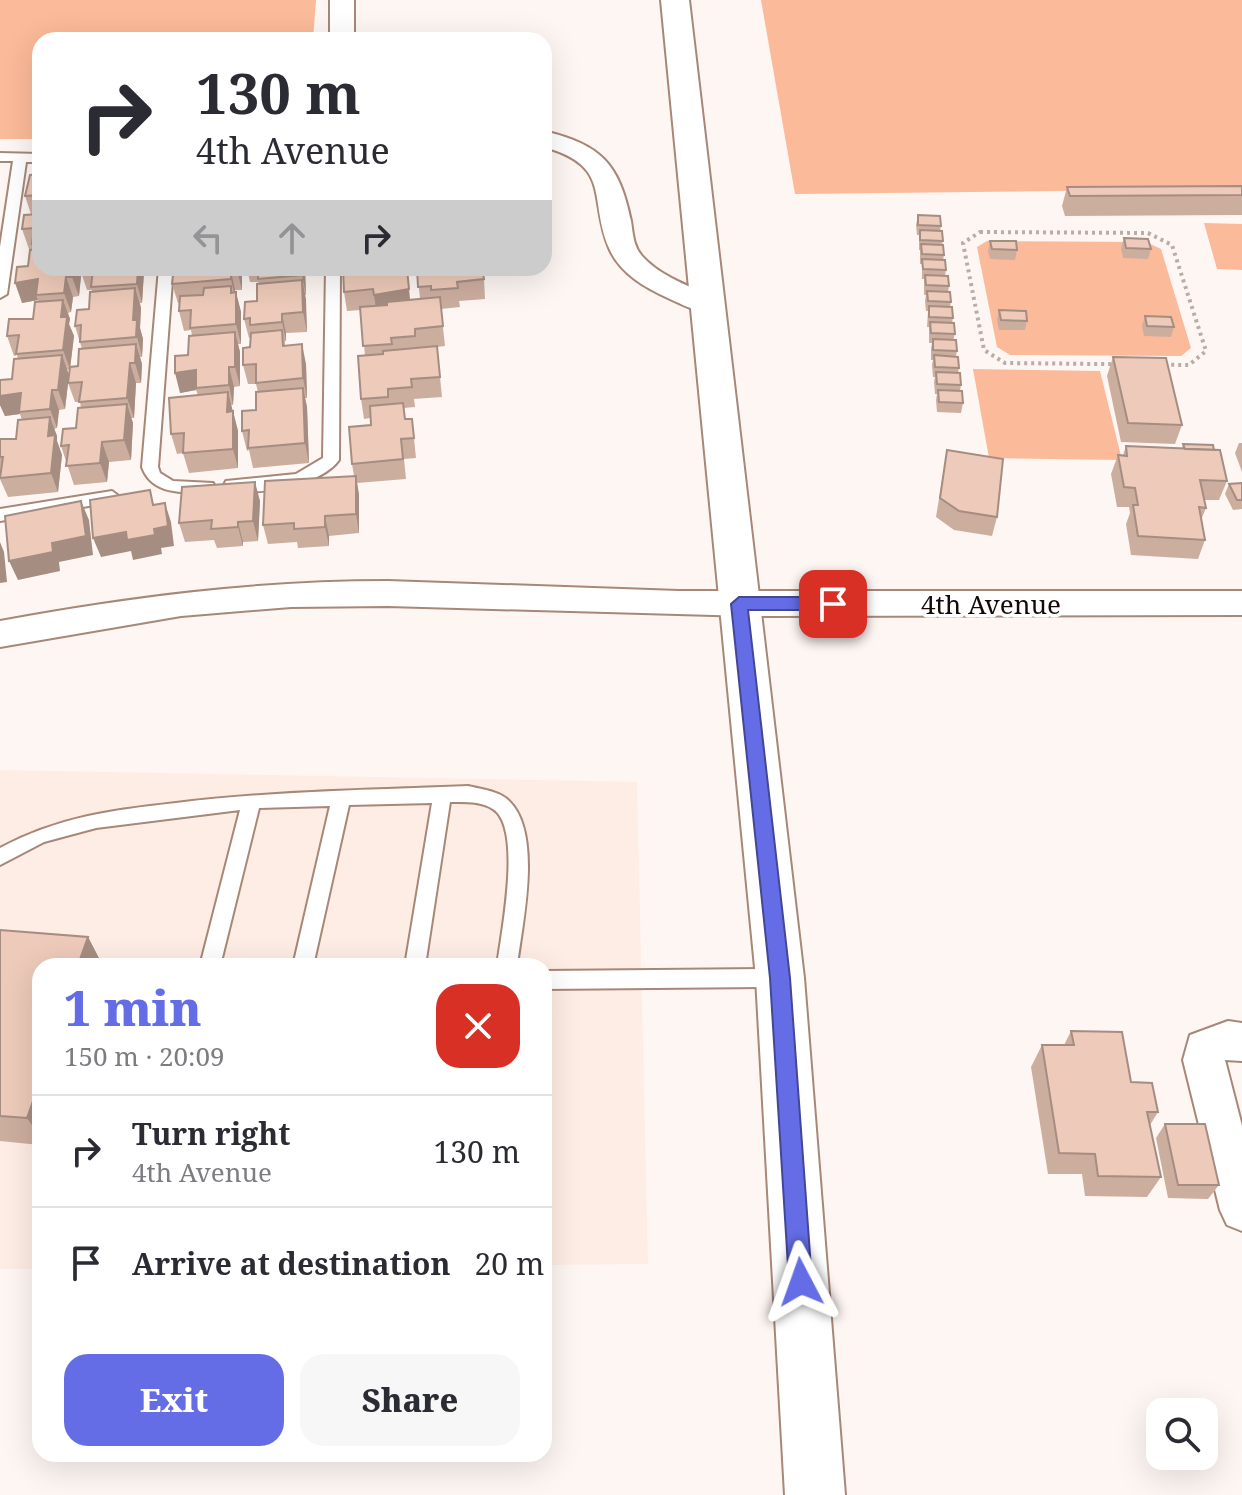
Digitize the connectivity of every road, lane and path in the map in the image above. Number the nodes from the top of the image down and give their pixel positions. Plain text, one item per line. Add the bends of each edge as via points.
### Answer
1 (342, 0) edge
2 (675, 0) edge
3 (342, 32) edge
4 (552, 142) edge
5 (0, 157) edge
6 (20, 158) junction
7 (32, 158) edge
8 (1172, 245) joint
9 (165, 276) edge
10 (333, 276) edge
11 (0, 294) edge
12 (707, 304) junction
13 (170, 486) junction
14 (0, 515) edge
15 (1242, 603) edge
16 (739, 604) junction
17 (0, 634) edge
18 (442, 795) junction
19 (341, 798) junction
20 (252, 801) junction
21 (0, 857) edge
22 (212, 958) edge
23 (305, 958) edge
24 (416, 958) edge
25 (508, 958) edge
26 (780, 978) junction
27 (552, 980) edge
28 (1242, 1042) edge
29 (1242, 1210) edge
30 (815, 1495) edge

1 - 3 street
2 - 12 main road
4 - 12 street via 584,152 604,172 625,252 637,265
5 - 6 lane
6 - 7 lane
6 - 11 lane
8 - 8 path via 1206,351 1189,365 1005,363 984,350 963,243 980,232 1148,233
9 - 13 lane via 150,467 153,476
10 - 13 lane via 331,460 309,476 288,481
12 - 16 main road
13 - 14 lane
15 - 16 street, 4th Avenue
16 - 17 street, 4th Avenue via 290,595 109,614
16 - 26 main road
18 - 19 lane
18 - 24 lane
18 - 25 lane via 468,794 501,804 515,821 519,854
19 - 20 lane
19 - 23 lane
20 - 21 lane via 96,820 39,836
20 - 22 lane
26 - 27 lane
26 - 30 main road
28 - 29 street via 1205,1048 1204,1060

